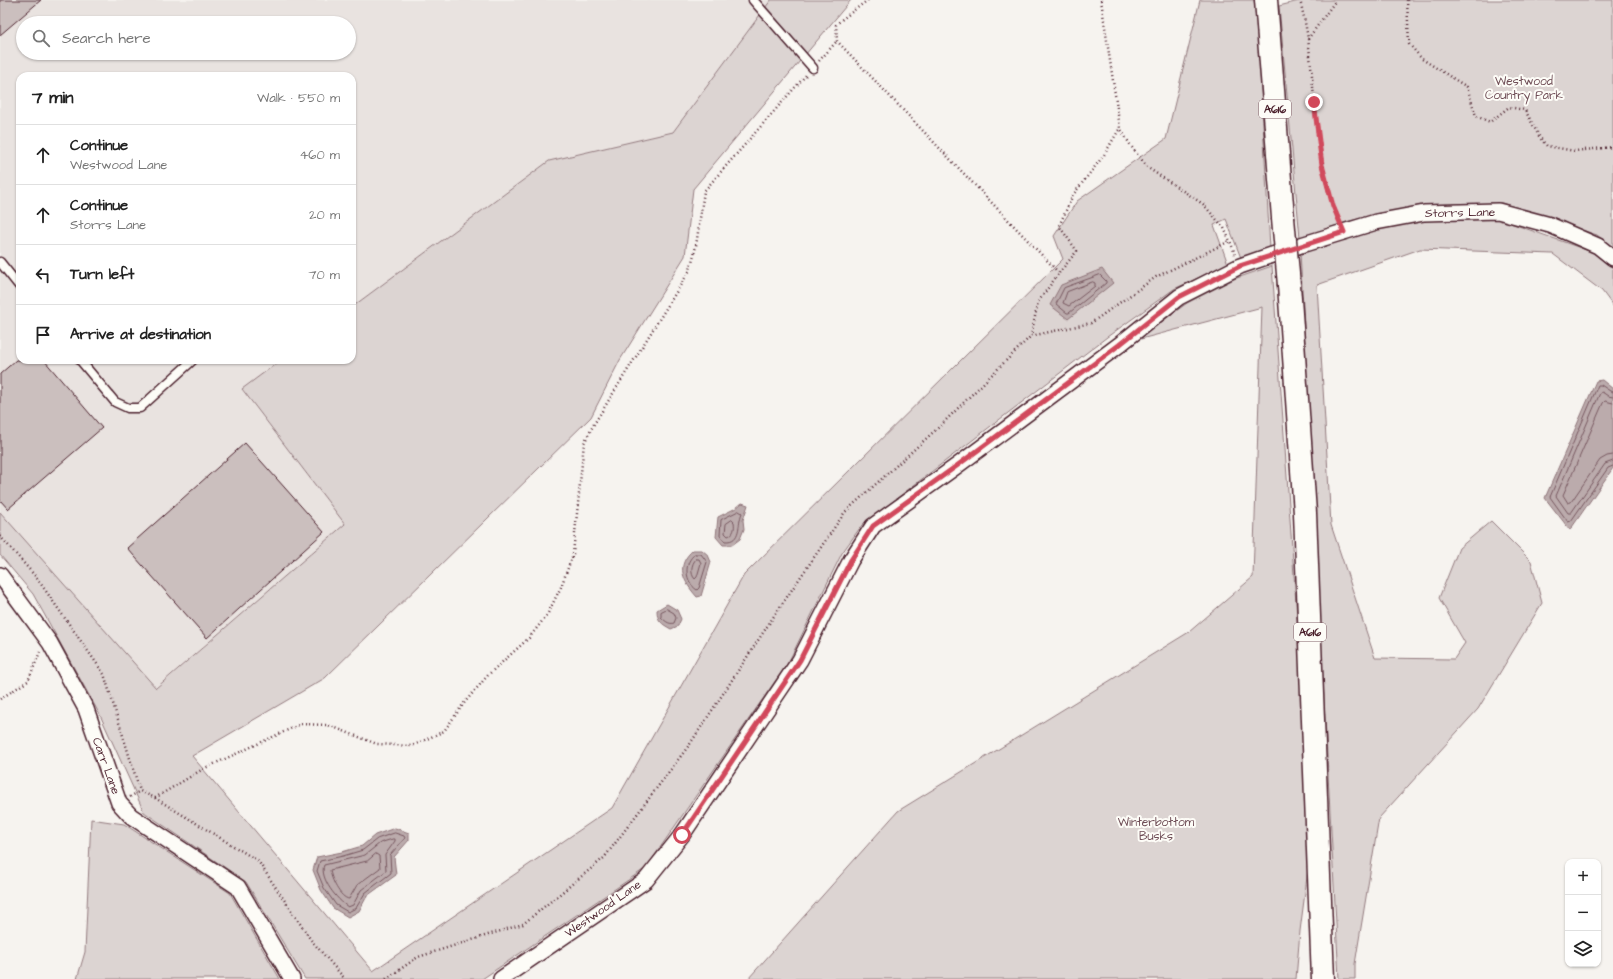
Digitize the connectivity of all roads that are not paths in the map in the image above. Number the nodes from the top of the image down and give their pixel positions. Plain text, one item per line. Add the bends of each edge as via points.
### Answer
1 (753, 0) edge
2 (1266, 0) edge
3 (813, 68) road end
4 (1301, 245) joint
5 (1613, 258) edge
6 (0, 262) edge
7 (16, 281) edge
8 (83, 364) edge
9 (189, 364) edge
10 (0, 575) edge
11 (292, 979) edge
12 (501, 979) edge
13 (1323, 979) edge

1 - 3 lane
2 - 13 highway, A616, bridge via 1305,513
4 - 5 street, Storrs Lane via 1376,222 1424,212 1498,211 1550,226 1598,246
4 - 12 street, Westwood Lane via 1240,266 1179,297 1119,345 873,526 851,560 800,660 682,835 646,880
6 - 7 lane
8 - 9 lane via 115,402 128,408 140,408
10 - 11 street, Carr Lane via 50,643 86,709 119,803 131,816 238,887

